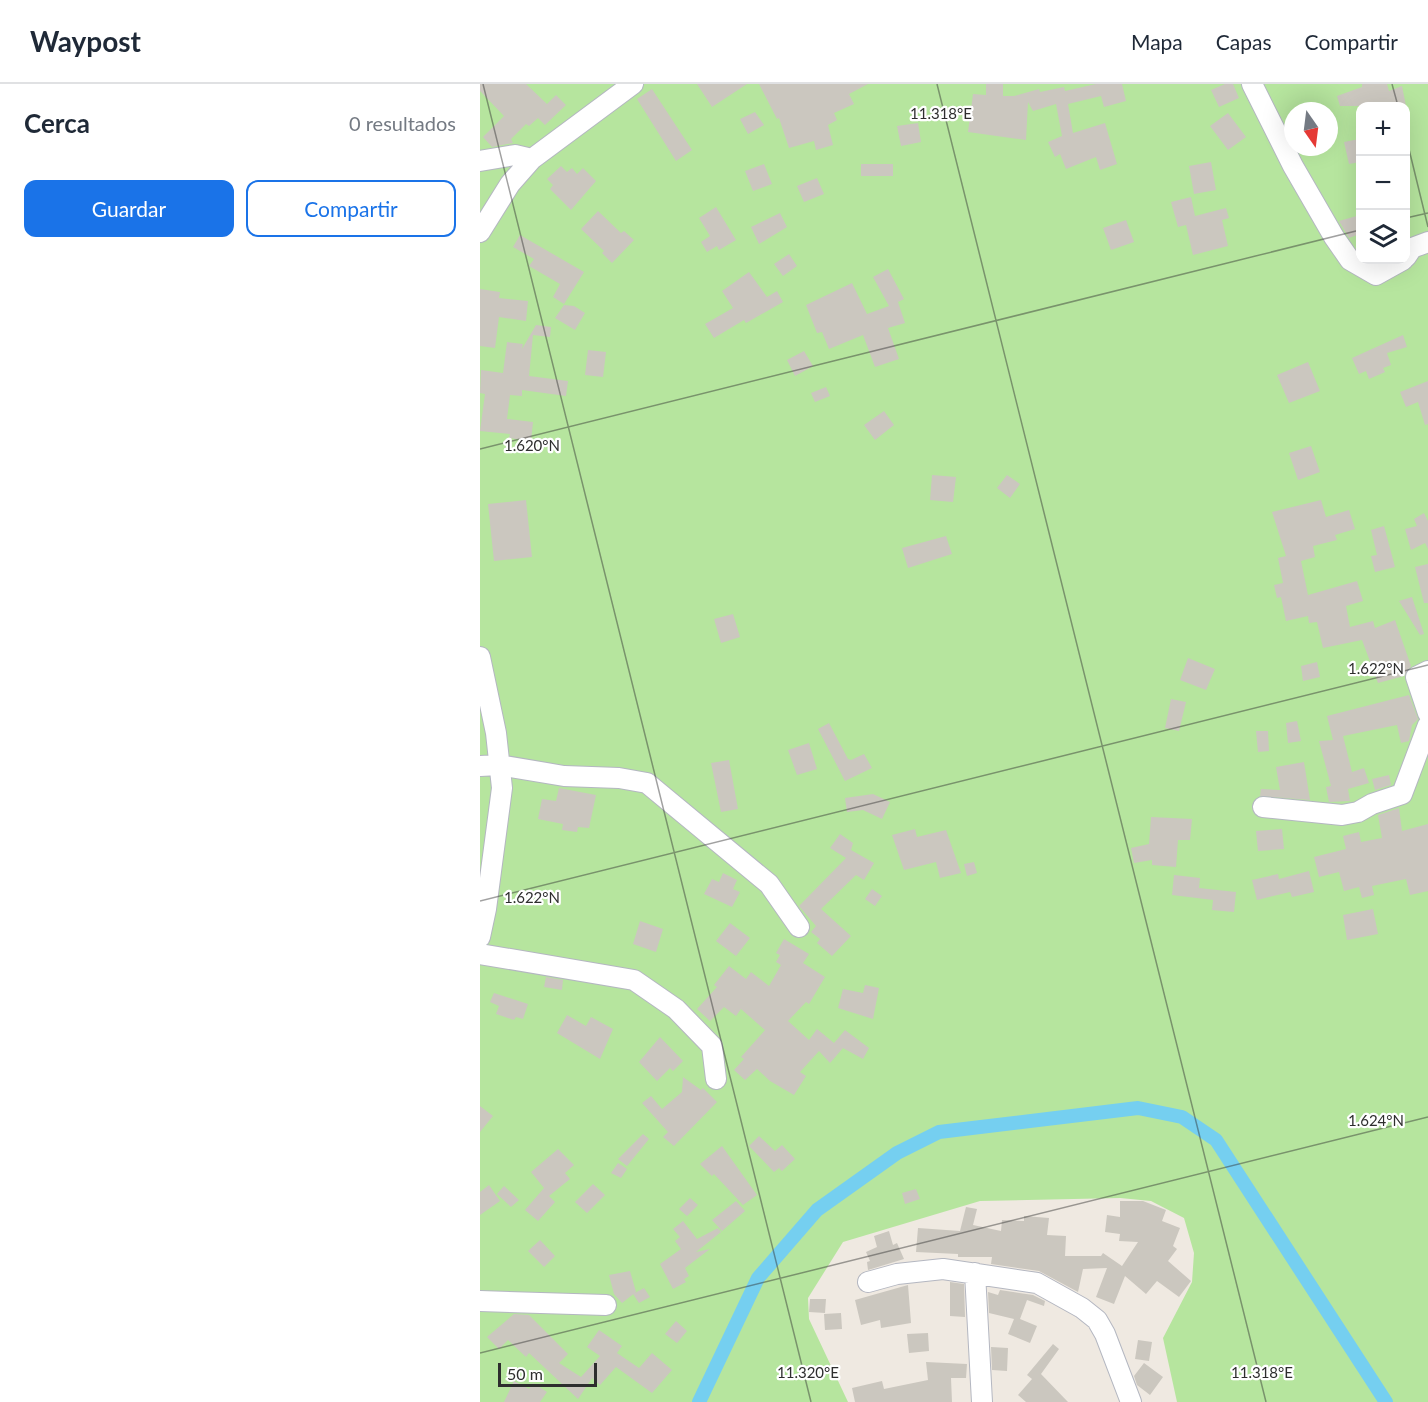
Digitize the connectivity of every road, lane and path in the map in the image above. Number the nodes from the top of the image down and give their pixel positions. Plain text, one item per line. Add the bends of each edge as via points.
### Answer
1 (1252, 84) edge
2 (625, 86) edge
3 (532, 159) junction
4 (480, 161) edge
5 (480, 229) edge
6 (1428, 242) edge
7 (1410, 250) edge
8 (1356, 263) edge
9 (1357, 264) edge
10 (1394, 264) edge
11 (480, 657) edge
12 (1428, 671) edge
13 (1428, 712) edge
14 (1428, 724) edge
15 (490, 766) edge
16 (1263, 807) dead end
17 (799, 927) dead end
18 (480, 937) edge
19 (480, 954) edge
20 (716, 1079) dead end
21 (975, 1273) junction
22 (868, 1282) dead end
23 (480, 1301) edge
24 (606, 1305) dead end
25 (982, 1402) edge
26 (1131, 1402) edge

1 - 8 street via 1293,166 1350,260
2 - 3 street
3 - 4 street via 516,154
3 - 5 street
6 - 7 street
9 - 10 street via 1376,275
11 - 15 street via 496,733
12 - 13 street via 1416,677
14 - 16 street via 1402,794 1358,812 1342,814
15 - 17 street via 647,783 769,884
15 - 18 street via 502,788
19 - 20 street via 634,980 676,1009 712,1046
21 - 22 street via 943,1269
21 - 25 street
21 - 26 street via 1037,1283 1090,1314 1106,1334
23 - 24 street

